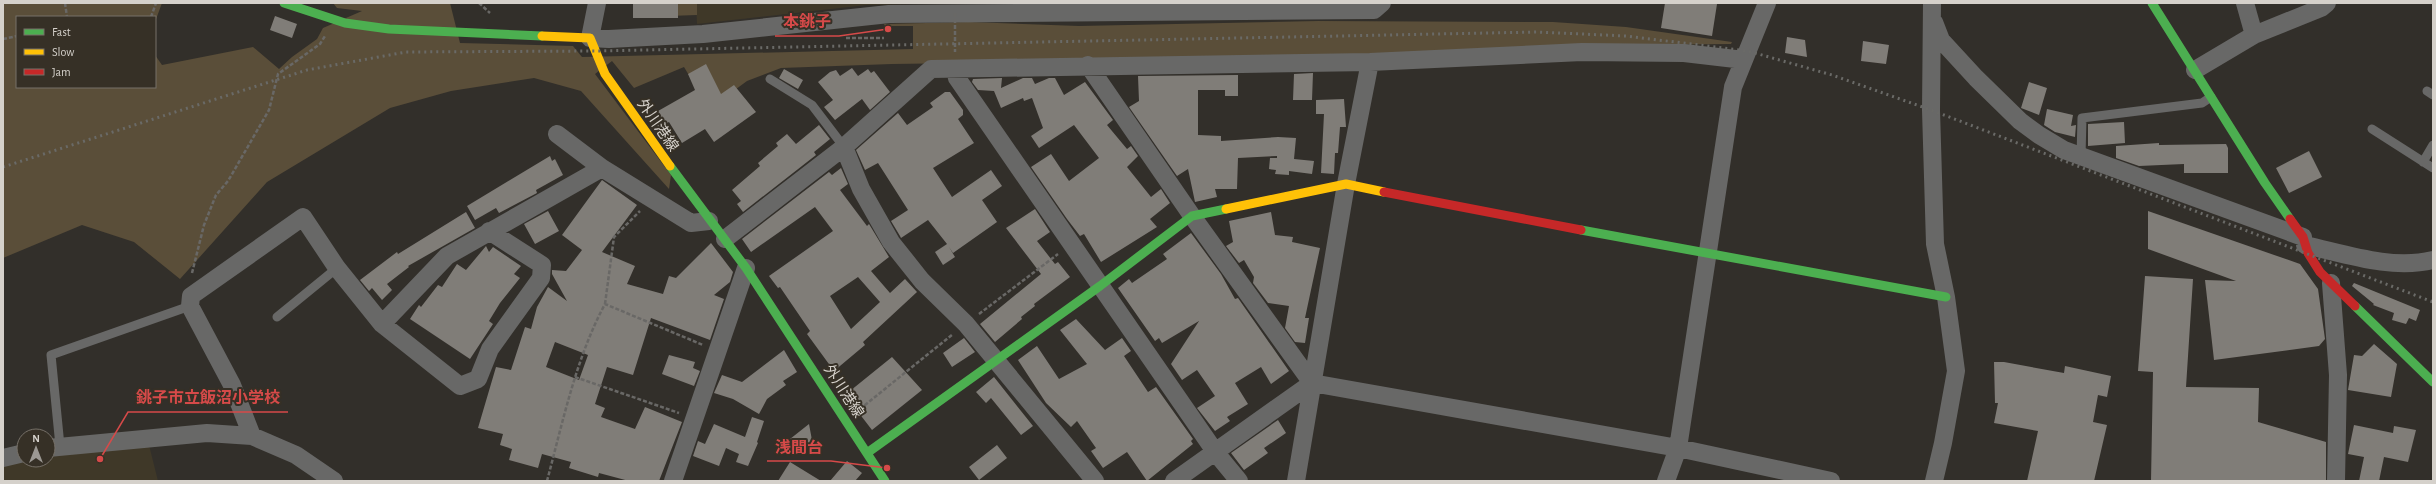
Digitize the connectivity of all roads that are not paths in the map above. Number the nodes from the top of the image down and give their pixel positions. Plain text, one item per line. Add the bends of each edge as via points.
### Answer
1 (284, 3) edge
2 (597, 3) edge
3 (1382, 3) edge
4 (1767, 3) edge
5 (2152, 3) edge
6 (2246, 3) edge
7 (2327, 3) edge
8 (1932, 10) edge
9 (2254, 36) junction
10 (590, 38) junction
11 (1744, 60) junction
12 (955, 61) junction
13 (1370, 62) junction
14 (1088, 65) junction
15 (2194, 70) junction
16 (770, 79) dead end
17 (2211, 97) junction
18 (2372, 129) dead end
19 (557, 134) dead end
20 (2433, 145) edge
21 (844, 147) junction
22 (2081, 156) junction
23 (2424, 162) junction
24 (602, 168) junction
25 (2433, 168) edge
26 (1346, 184) junction
27 (1192, 216) junction
28 (709, 221) junction
29 (489, 231) junction
30 (725, 240) junction
31 (2304, 241) junction
32 (1709, 255) junction
33 (2433, 260) edge
34 (337, 268) junction
35 (746, 268) junction
36 (2331, 282) junction
37 (1100, 286) junction
38 (1946, 297) junction
39 (191, 301) junction
40 (277, 317) dead end
41 (382, 324) junction
42 (996, 362) junction
43 (2433, 382) edge
44 (1312, 383) junction
45 (53, 428) edge
46 (252, 436) junction
47 (56, 447) edge
48 (1678, 448) junction
49 (1216, 452) junction
50 (867, 453) junction
51 (16, 455) edge
52 (3, 458) edge
53 (334, 481) edge
54 (673, 481) edge
55 (885, 481) edge
56 (1096, 481) edge
57 (1174, 481) edge
58 (1239, 481) edge
59 (1296, 481) edge
60 (1666, 481) edge
61 (1831, 481) edge
62 (1934, 481) edge
63 (2336, 481) edge

1 - 10 street via 335,20 388,29
2 - 10 street
3 - 10 street via 1374,10 889,14 703,34
4 - 11 street
5 - 15 street
6 - 9 street
7 - 9 street via 2321,8
8 - 22 street via 1941,40 2020,121 2064,150
8 - 38 street via 1931,110 1935,244
9 - 15 street
10 - 28 street, 外川港線 via 605,74
11 - 13 street via 1684,53 1630,51
11 - 32 street via 1733,87
12 - 14 street
12 - 21 street via 931,69
12 - 37 street via 957,78
13 - 14 street
13 - 26 street
14 - 27 street
15 - 17 street
16 - 21 lane via 812,105
17 - 22 lane via 2202,103 2082,118
17 - 31 street
18 - 23 lane
19 - 24 street
20 - 23 lane
21 - 30 street
21 - 42 street via 861,189 891,242 922,281 966,324
22 - 31 street
23 - 25 lane
24 - 28 street via 691,223
24 - 29 street
26 - 27 street
26 - 32 street
26 - 44 street
27 - 37 street
27 - 44 street
28 - 30 street, 外川港線
29 - 41 street via 447,256
29 - 41 street via 542,265 541,278 490,349 478,379 460,386
30 - 35 street, 外川港線
31 - 33 street via 2386,262 2410,263
31 - 36 street via 2320,272
32 - 38 street
32 - 48 street
34 - 39 street via 303,217
34 - 40 lane
34 - 41 street
35 - 50 street, 外川港線
35 - 54 street
36 - 43 street
36 - 63 street via 2338,375
37 - 42 street
37 - 49 street
38 - 62 street via 1956,371
39 - 45 lane via 51,355
39 - 46 street via 232,385
42 - 50 street
42 - 56 street
44 - 48 street
44 - 49 street
44 - 59 street
46 - 47 street via 206,433
46 - 53 street via 296,455
48 - 60 street
48 - 61 street
49 - 57 street
49 - 58 street
50 - 55 street, 外川港線
51 - 52 street

